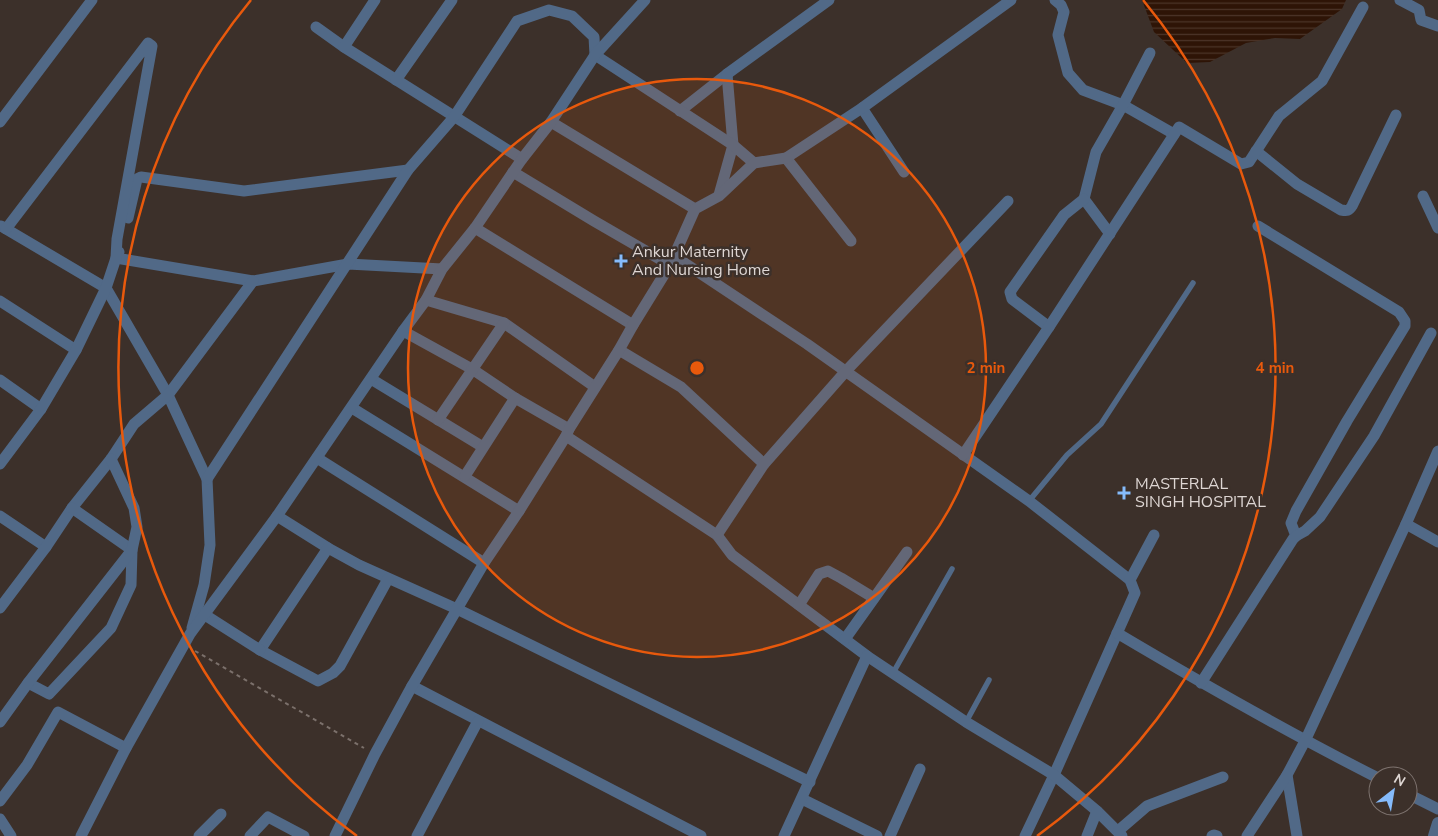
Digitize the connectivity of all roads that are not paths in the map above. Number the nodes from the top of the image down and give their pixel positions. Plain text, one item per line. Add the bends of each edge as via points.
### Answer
1 (92, 0) edge
2 (375, 0) edge
3 (452, 0) edge
4 (645, 0) edge
5 (829, 0) edge
6 (1011, 0) edge
7 (1054, 0) edge
8 (1400, 0) edge
9 (1363, 7) dead end
10 (1438, 26) edge
11 (316, 27) dead end
12 (344, 47) junction
13 (1150, 53) dead end
14 (595, 55) junction
15 (727, 74) junction
16 (396, 80) junction
17 (1123, 105) junction
18 (862, 108) junction
19 (680, 111) junction
20 (1396, 115) dead end
21 (454, 117) junction
22 (0, 122) edge
23 (551, 122) junction
24 (1174, 134) junction
25 (734, 145) junction
26 (1256, 151) junction
27 (786, 158) junction
28 (522, 159) junction
29 (754, 163) junction
30 (408, 170) junction
31 (513, 172) junction
32 (904, 172) dead end
33 (719, 196) junction
34 (1423, 196) dead end
35 (1084, 199) junction
36 (1008, 201) dead end
37 (696, 209) junction
38 (1258, 226) dead end
39 (3, 227) edge
40 (475, 228) junction
41 (1438, 228) edge
42 (1110, 234) junction
43 (851, 241) dead end
44 (116, 258) junction
45 (672, 260) junction
46 (348, 264) junction
47 (442, 269) junction
48 (253, 281) junction
49 (1193, 283) dead end
50 (106, 288) junction
51 (426, 300) junction
52 (0, 301) edge
53 (504, 322) junction
54 (633, 324) junction
55 (1049, 327) junction
56 (404, 331) junction
57 (1431, 332) dead end
58 (76, 350) junction
59 (619, 350) junction
60 (472, 370) junction
61 (846, 371) junction
62 (371, 379) junction
63 (0, 380) edge
64 (595, 387) junction
65 (168, 395) junction
66 (515, 398) junction
67 (352, 408) junction
68 (41, 409) junction
69 (438, 420) junction
70 (567, 432) junction
71 (483, 447) junction
72 (1438, 451) edge
73 (963, 455) junction
74 (317, 458) junction
75 (112, 459) junction
76 (0, 464) edge
77 (764, 464) junction
78 (465, 476) junction
79 (207, 479) junction
80 (1029, 501) junction
81 (72, 508) junction
82 (519, 510) junction
83 (0, 516) edge
84 (277, 516) junction
85 (1406, 524) junction
86 (717, 535) junction
87 (1154, 535) dead end
88 (1296, 536) junction
89 (1438, 542) edge
90 (46, 547) junction
91 (328, 548) junction
92 (132, 550) junction
93 (907, 552) dead end
94 (484, 563) junction
95 (952, 569) dead end
96 (388, 579) junction
97 (1130, 580) junction
98 (874, 598) junction
99 (799, 605) junction
100 (0, 608) edge
101 (457, 609) junction
102 (205, 615) junction
103 (1117, 633) junction
104 (187, 639) junction
105 (845, 639) junction
106 (260, 650) junction
107 (867, 656) junction
108 (892, 673) junction
109 (989, 680) dead end
110 (28, 683) junction
111 (1201, 683) junction
112 (412, 686) junction
113 (478, 721) junction
114 (0, 722) edge
115 (966, 722) junction
116 (1305, 741) junction
117 (126, 748) junction
118 (920, 769) dead end
119 (1368, 773) edge
120 (1054, 775) junction
121 (1287, 775) junction
122 (1223, 777) dead end
123 (810, 782) junction
124 (802, 799) junction
125 (1418, 799) edge
126 (0, 801) edge
127 (1438, 809) edge
128 (1097, 811) junction
129 (221, 814) dead end
130 (0, 819) edge
131 (1438, 823) edge
132 (1120, 834) edge
133 (11, 836) edge
134 (81, 836) edge
135 (199, 836) edge
136 (250, 836) edge
137 (304, 836) edge
138 (335, 836) edge
139 (417, 836) edge
140 (702, 836) edge
141 (784, 836) edge
142 (877, 836) edge
143 (890, 836) edge
144 (1025, 836) edge
145 (1087, 836) edge
146 (1212, 836) edge
147 (1217, 836) edge
148 (1248, 836) edge
149 (1297, 836) edge
150 (1434, 836) edge

1 - 22 street
2 - 12 street
3 - 16 street
4 - 14 street
5 - 15 street
6 - 18 street
7 - 17 street via 1064,12 1058,35 1068,73 1083,90
8 - 10 street via 1419,10 1422,20
9 - 26 street via 1322,80 1279,116
11 - 12 street
12 - 16 street
13 - 17 street
14 - 19 street
14 - 21 street via 594,37 572,16 549,10 517,21
14 - 23 street
15 - 19 street
15 - 25 street
16 - 21 street
17 - 24 street
17 - 35 street via 1096,152
18 - 27 street
18 - 32 street
19 - 25 street
20 - 26 street via 1350,210 1341,210 1297,184
21 - 28 street
21 - 30 street
23 - 28 street
23 - 37 street
24 - 26 street via 1179,126 1241,164 1248,162
24 - 42 street
25 - 29 street
25 - 33 street
27 - 29 street
27 - 43 street
28 - 31 street
29 - 33 street
30 - 44 street via 244,191 140,176
30 - 46 street
31 - 40 street
31 - 45 street via 594,221
33 - 37 street
34 - 41 street
35 - 42 street
35 - 55 street via 1064,215 1010,292 1012,298
36 - 61 street
37 - 45 street
38 - 88 street via 1399,312 1405,321 1296,511 1291,523
39 - 44 street via 148,43 152,46
39 - 50 street
40 - 47 street
40 - 54 street
42 - 55 street
44 - 48 street
44 - 50 street
45 - 54 street
45 - 61 street
46 - 47 street
46 - 48 street
46 - 79 street
47 - 51 street
48 - 65 street
49 - 80 lane via 1101,424 1067,455
50 - 58 street
50 - 65 street
51 - 53 street
51 - 56 street
52 - 58 street
53 - 60 street
53 - 64 street
54 - 59 street
55 - 73 street
56 - 60 street
56 - 62 street
57 - 88 street via 1374,436 1320,517
58 - 68 street
59 - 64 street
59 - 77 street via 681,387
60 - 66 street
60 - 69 street
61 - 73 street
61 - 77 street
62 - 67 street
62 - 69 street
63 - 68 street
64 - 70 street
65 - 75 street via 134,424
65 - 79 street
66 - 70 street
66 - 71 street
67 - 74 street
67 - 78 street
68 - 76 street
69 - 71 street
70 - 82 street
70 - 86 street
71 - 78 street
72 - 85 street
73 - 80 street
74 - 84 street
74 - 94 street
75 - 81 street
75 - 92 street via 134,508 137,527
77 - 86 street
78 - 82 street
79 - 104 street via 210,545 204,585
80 - 97 street
81 - 90 street
81 - 92 street
82 - 94 street
83 - 90 street
84 - 91 street
84 - 102 street
85 - 89 street
85 - 116 street
86 - 99 street via 732,555
87 - 97 street
88 - 111 street
90 - 100 street
91 - 96 street
91 - 106 street
92 - 110 street
92 - 110 street via 131,584 111,628 49,694
93 - 98 street
94 - 101 street
95 - 108 lane
96 - 101 street
96 - 106 street via 333,674 318,681
97 - 103 street via 1135,593
98 - 99 street via 828,571 819,574
98 - 105 street
99 - 105 street
101 - 112 street
101 - 123 street
102 - 104 street
102 - 106 street
103 - 111 street
103 - 120 street
104 - 117 street
105 - 107 street
107 - 108 street
107 - 123 street
108 - 115 street
109 - 115 lane
110 - 114 street
111 - 116 street
112 - 113 street
112 - 138 street
113 - 139 street
113 - 140 street
115 - 120 street
116 - 119 street
116 - 121 street
117 - 126 street via 58,712 27,765
117 - 134 street
118 - 143 street
120 - 128 street
120 - 144 street
121 - 148 street
121 - 149 street
122 - 132 street via 1147,806
123 - 124 street
124 - 141 street
124 - 142 street
125 - 127 street
128 - 132 street
128 - 145 street
129 - 135 street
130 - 133 street
131 - 150 street
136 - 137 street via 268,817
146 - 147 street

